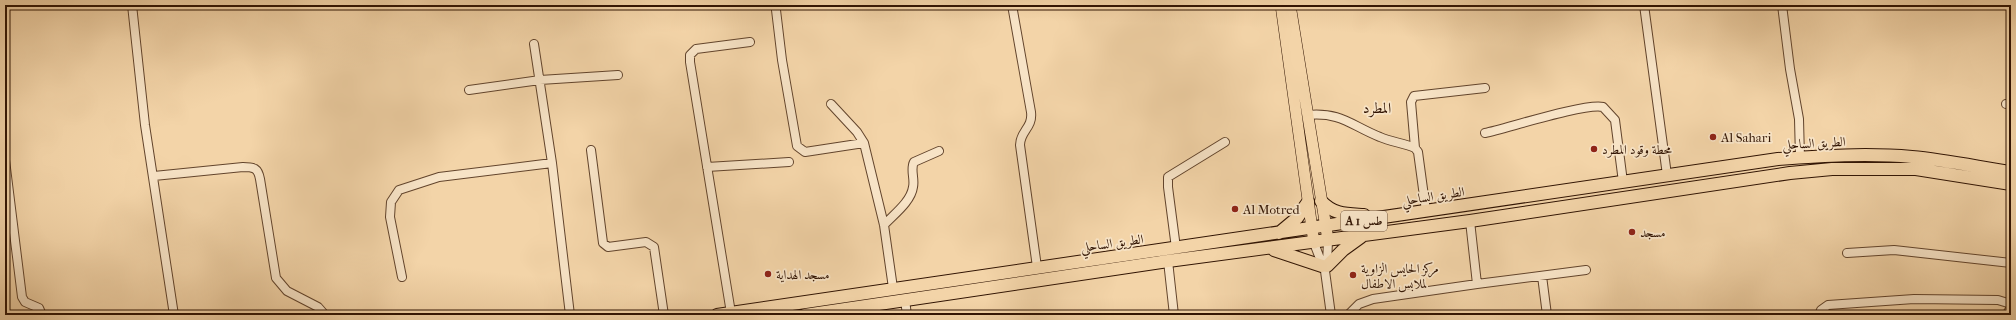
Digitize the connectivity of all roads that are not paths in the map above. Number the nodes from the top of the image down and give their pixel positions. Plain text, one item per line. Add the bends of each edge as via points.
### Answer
1 (132, 5) edge
2 (1012, 5) edge
3 (1281, 5) edge
4 (1290, 5) edge
5 (1644, 5) edge
6 (1782, 5) edge
7 (776, 10) dead end
8 (750, 42) dead end
9 (534, 44) dead end
10 (618, 75) dead end
11 (540, 80) junction
12 (1485, 88) dead end
13 (468, 90) dead end
14 (831, 104) dead end
15 (1307, 115) junction
16 (1485, 134) dead end
17 (1225, 142) dead end
18 (864, 143) junction
19 (1415, 148) junction
20 (591, 150) dead end
21 (939, 151) dead end
22 (1800, 158) junction
23 (5, 160) edge
24 (789, 162) dead end
25 (552, 163) junction
26 (707, 167) junction
27 (2011, 172) edge
28 (1667, 175) junction
29 (154, 176) junction
30 (1623, 182) junction
31 (2011, 184) edge
32 (1321, 201) junction
33 (1308, 202) junction
34 (1426, 211) junction
35 (1377, 219) junction
36 (1470, 221) junction
37 (884, 225) junction
38 (1326, 227) junction
39 (1311, 229) junction
40 (1279, 234) junction
41 (1362, 236) junction
42 (1328, 240) junction
43 (1314, 242) junction
44 (1176, 248) junction
45 (1270, 249) junction
46 (1847, 253) dead end
47 (1168, 262) junction
48 (2011, 263) edge
49 (1037, 267) junction
50 (1325, 268) junction
51 (1586, 270) dead end
52 (1542, 276) junction
53 (402, 277) dead end
54 (1477, 284) junction
55 (893, 288) junction
56 (905, 300) junction
57 (2011, 304) edge
58 (2011, 308) edge
59 (731, 313) junction
60 (42, 315) edge
61 (174, 315) edge
62 (324, 315) edge
63 (570, 315) edge
64 (664, 315) edge
65 (717, 315) edge
66 (805, 315) edge
67 (908, 315) edge
68 (1174, 315) edge
69 (1331, 315) edge
70 (1348, 315) edge
71 (1547, 315) edge
72 (1819, 315) edge
73 (2006, 315) edge

1 - 29 street via 144,118
2 - 49 street via 1032,112 1031,123 1020,139 1020,145
3 - 33 main road
4 - 15 main road
5 - 28 street
6 - 22 street via 1799,119
7 - 18 street via 797,146 805,152
8 - 26 street via 696,49 690,54
9 - 11 street
10 - 11 street
11 - 13 street
11 - 25 street
12 - 19 street via 1414,96 1411,102
14 - 18 street
15 - 19 street via 1324,113 1336,116 1380,137
15 - 32 main road
16 - 30 street via 1574,110 1593,106 1603,107 1615,120
17 - 44 street via 1168,177
18 - 37 street
19 - 34 street via 1418,152
20 - 64 street via 603,242 608,247 646,242 654,246
21 - 37 street via 914,162 912,194
22 - 27 highway, الطريق الساحلي / A 1 طس via 1912,157
22 - 28 highway, الطريق الساحلي / A 1 طس
23 - 60 street via 22,297 26,302 39,308
24 - 26 street
25 - 53 street via 439,177 399,190 391,202 390,217
25 - 63 street
26 - 59 street
28 - 30 highway, الطريق الساحلي / A 1 طس
29 - 61 street
29 - 62 street via 243,167 254,167 259,171 276,278 287,291 318,307
30 - 34 highway, الطريق الساحلي / A 1 طس
31 - 36 highway, الطريق الساحلي / A 1 طس via 1916,169 1832,169 1790,173
32 - 35 highway via 1333,212
32 - 38 main road
33 - 39 main road
33 - 40 highway via 1297,218
34 - 35 highway, الطريق الساحلي / A 1 طس
35 - 38 highway, الطريق الساحلي / A 1 طس
36 - 41 highway, الطريق الساحلي / A 1 طس
36 - 54 street
37 - 55 street
38 - 39 highway, الطريق الساحلي / A 1 طس
38 - 42 main road
39 - 40 highway, الطريق الساحلي / A 1 طس
39 - 43 main road
40 - 44 highway, الطريق الساحلي / A 1 طس
41 - 42 highway, الطريق الساحلي / A 1 طس
41 - 50 highway
42 - 43 highway, الطريق الساحلي / A 1 طس
42 - 50 street
43 - 45 highway, الطريق الساحلي / A 1 طس
43 - 50 street
44 - 49 highway, الطريق الساحلي / A 1 طس
45 - 47 highway, الطريق الساحلي / A 1 طس
45 - 50 highway
46 - 48 street via 1894,250
47 - 56 highway, الطريق الساحلي / A 1 طس
47 - 68 street
49 - 55 highway, الطريق الساحلي / A 1 طس
50 - 69 street
51 - 52 street
52 - 54 street
52 - 71 street
54 - 70 street via 1373,300 1359,304
55 - 59 highway, الطريق الساحلي / A 1 طس
56 - 66 highway, الطريق الساحلي / A 1 طس
56 - 67 street
57 - 72 street via 1998,300 1914,299 1828,305
58 - 73 street
59 - 65 highway, الطريق الساحلي / A 1 طس

